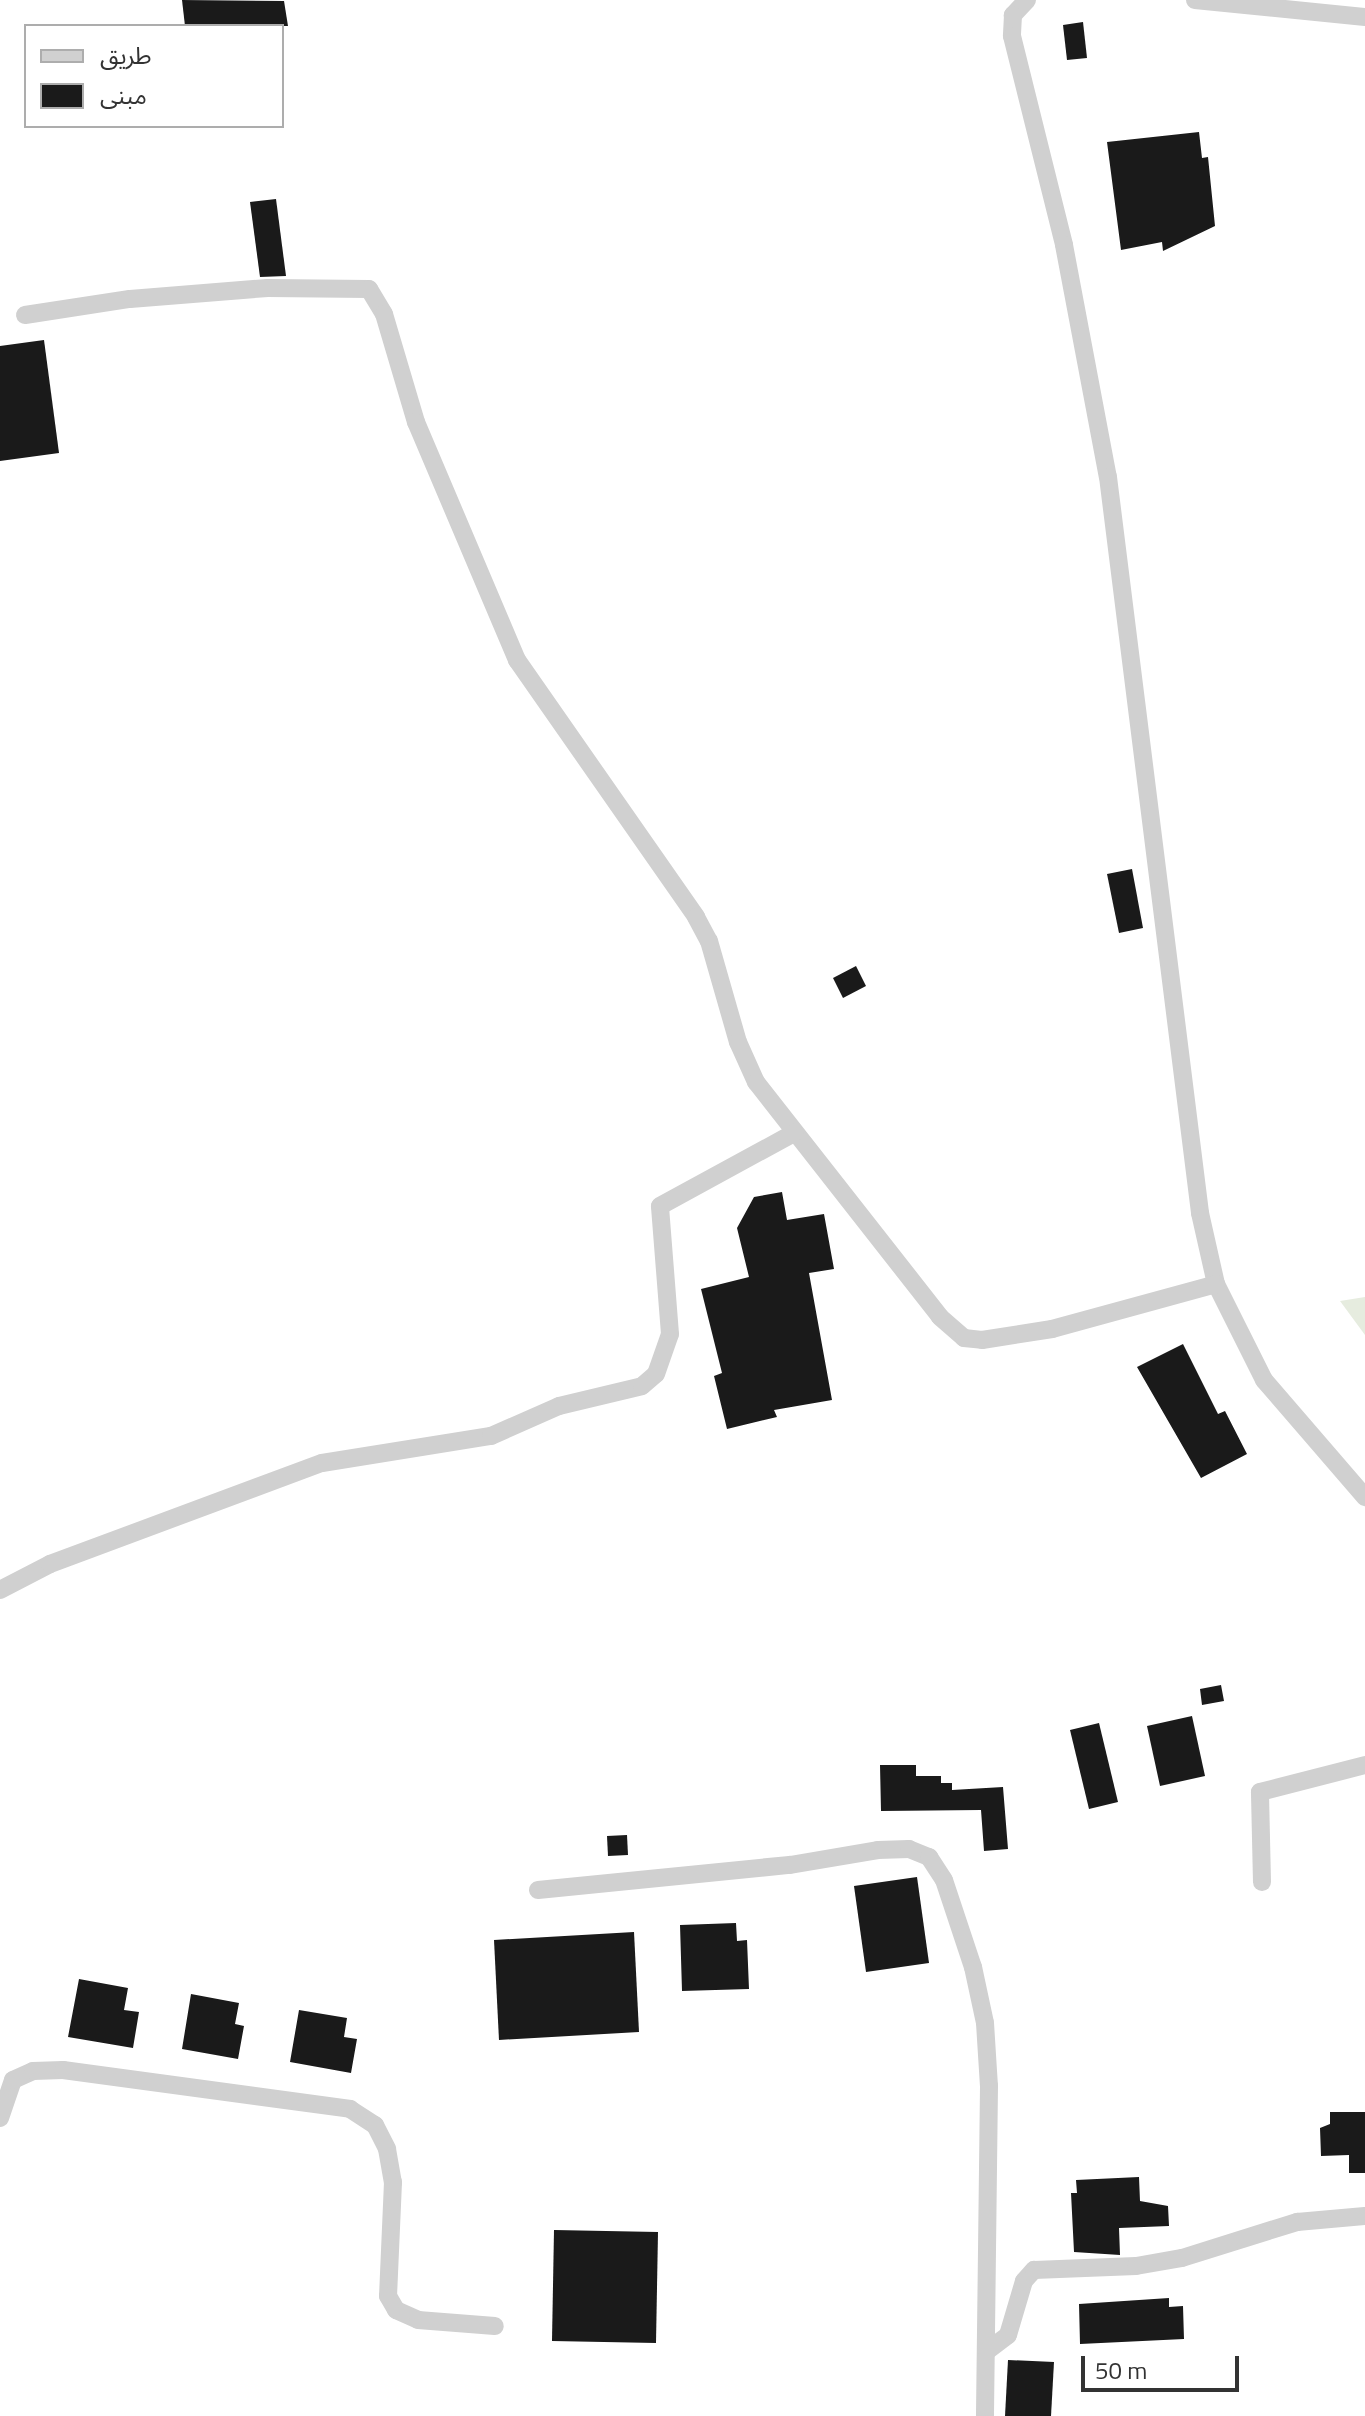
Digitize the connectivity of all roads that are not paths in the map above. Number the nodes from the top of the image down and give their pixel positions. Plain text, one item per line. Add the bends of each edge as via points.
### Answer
1 (1027, 0) edge
2 (1195, 0) edge
3 (1365, 17) edge
4 (25, 315) dead end
5 (794, 1133) junction
6 (1216, 1284) junction
7 (1365, 1497) edge
8 (0, 1590) edge
9 (1365, 1765) edge
10 (1262, 1882) dead end
11 (538, 1890) dead end
12 (6, 2074) edge
13 (0, 2118) edge
14 (1365, 2216) edge
15 (495, 2326) dead end
16 (987, 2351) junction
17 (985, 2416) edge

1 - 6 street via 1013,15 1012,36 1064,245 1108,477 1200,1213
2 - 3 street
4 - 5 street via 130,299 268,288 360,285 372,292 384,314 416,422 517,660 696,917 709,941 756,1082
5 - 6 street via 873,1238 964,1338 1052,1329
5 - 8 street via 660,1206 670,1334 656,1374 642,1386 559,1406 491,1436 322,1463 50,1564
6 - 7 street via 1264,1380
9 - 10 street via 1260,1792
11 - 16 street via 790,1865 878,1850 909,1849 929,1857 944,1880 959,1924 985,2023
12 - 13 street
12 - 15 street via 63,2070 350,2109 375,2125 387,2149 393,2182 388,2296 396,2310 418,2320
14 - 16 street via 1297,2222 1182,2258 1136,2266 1034,2270 1024,2281 1008,2335
16 - 17 street

